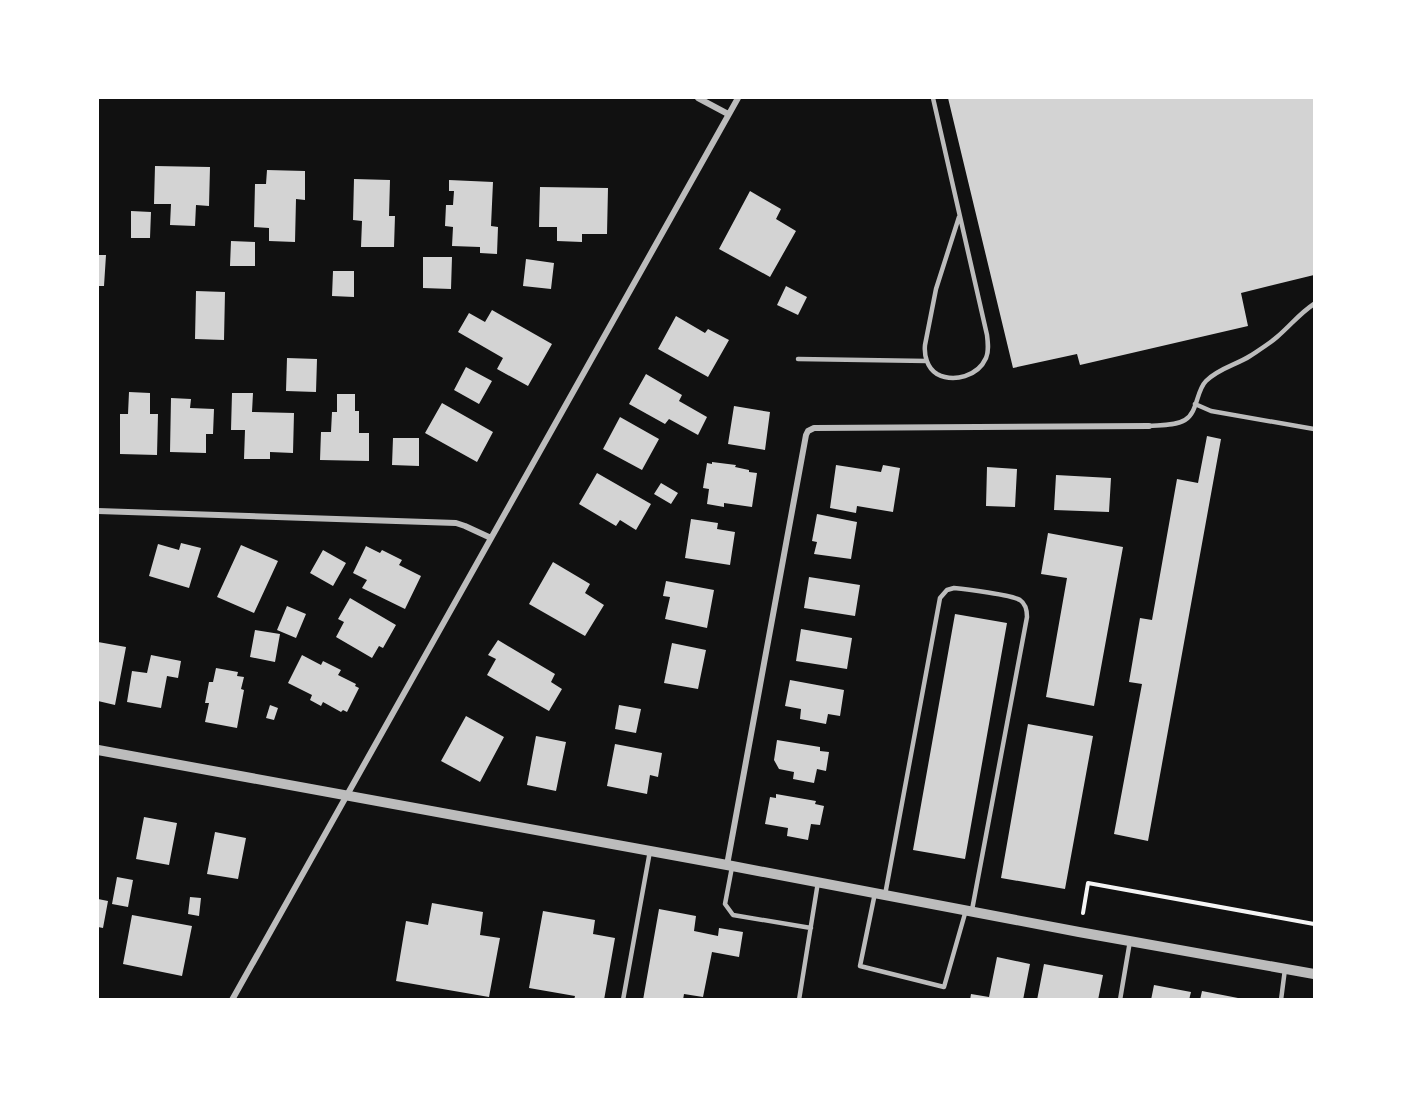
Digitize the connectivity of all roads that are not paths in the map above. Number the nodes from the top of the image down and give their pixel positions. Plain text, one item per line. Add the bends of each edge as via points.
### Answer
1 (698, 98) edge
2 (738, 98) edge
3 (933, 98) edge
4 (728, 114) junction
5 (959, 217) junction
6 (1314, 304) edge
7 (798, 359) dead end
8 (927, 361) junction
9 (1195, 404) junction
10 (1149, 426) joint
11 (1314, 429) edge
12 (98, 511) edge
13 (491, 538) junction
14 (98, 750) edge
15 (346, 796) junction
16 (650, 851) junction
17 (730, 865) junction
18 (818, 882) junction
19 (880, 894) junction
20 (969, 911) junction
21 (811, 928) junction
22 (1130, 941) junction
23 (1285, 969) junction
24 (1314, 974) edge
25 (232, 999) edge
26 (623, 999) edge
27 (799, 999) edge
28 (1120, 999) edge
29 (1281, 999) edge

1 - 4 street
2 - 4 street
3 - 5 lane
4 - 13 street
5 - 8 lane via 936,288 924,353
5 - 8 lane via 987,335 987,357 974,373 964,377 937,374
6 - 9 lane via 1246,359 1209,378 1199,390
7 - 8 lane
9 - 10 lane via 1184,421
9 - 11 lane via 1211,411
10 - 17 street via 808,431
12 - 13 street via 456,523
13 - 15 street
14 - 15 street
15 - 16 street
15 - 25 street
16 - 17 street
16 - 26 lane
17 - 18 street
17 - 21 lane via 725,904 733,915
18 - 19 street
18 - 21 lane
19 - 20 street
19 - 20 lane via 860,966 944,987
19 - 20 lane via 940,598 947,590 957,588 1014,598 1023,603 1027,617
20 - 22 street
21 - 27 lane
22 - 23 street
22 - 28 lane
23 - 24 street
23 - 29 lane

